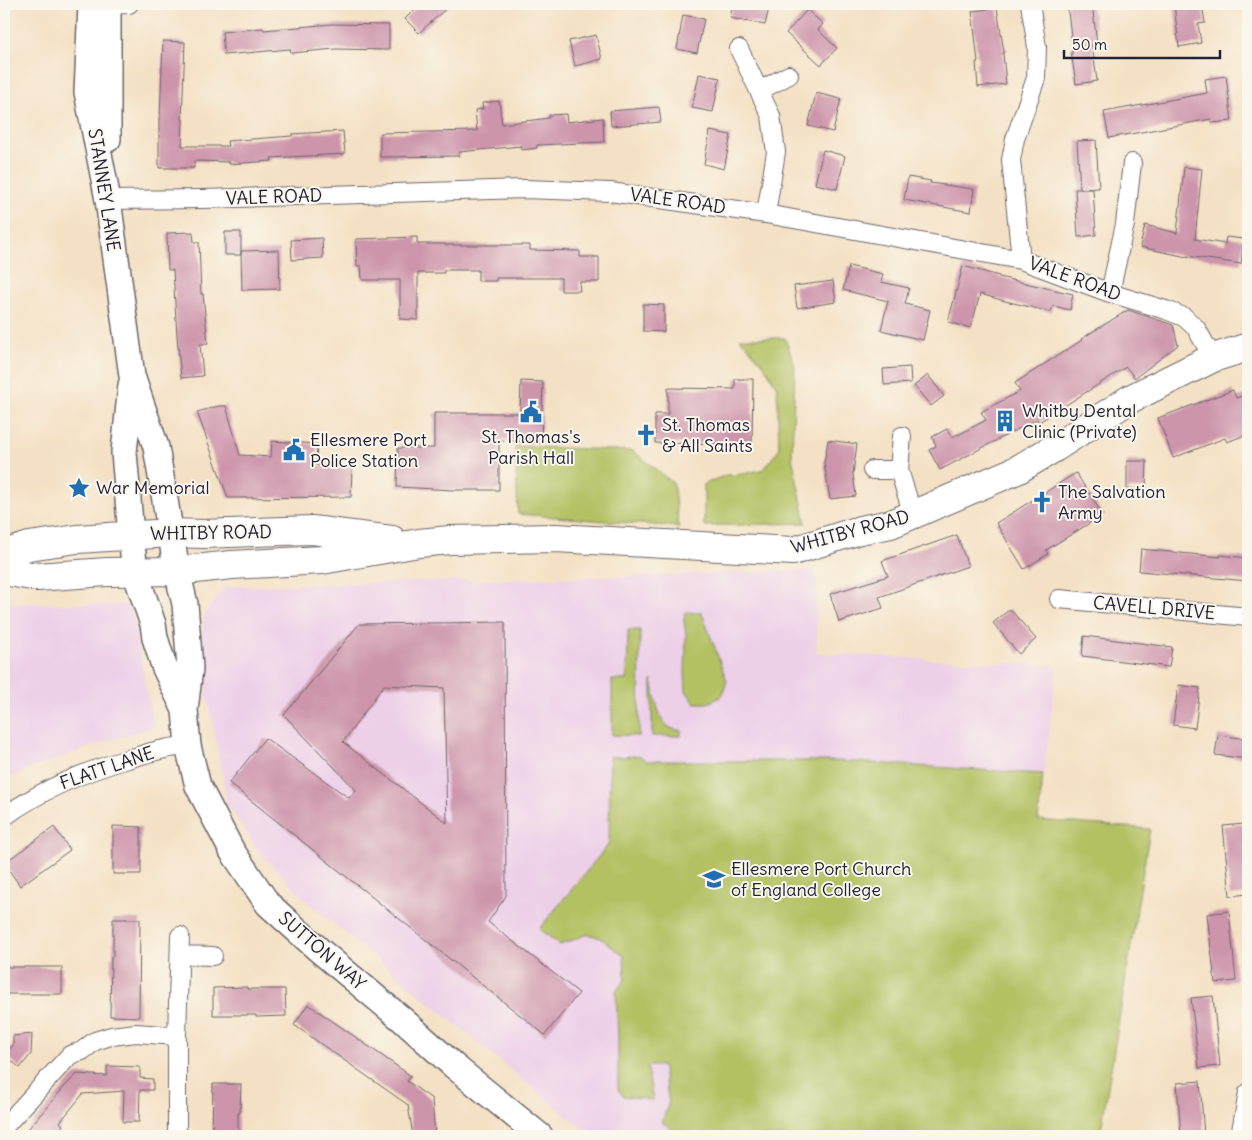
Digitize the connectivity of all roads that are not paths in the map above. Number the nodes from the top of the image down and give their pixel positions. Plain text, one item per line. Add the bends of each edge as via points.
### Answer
1 (106, 4) edge
2 (1030, 4) edge
3 (739, 49) dead end
4 (789, 75) dead end
5 (759, 91) junction
6 (1132, 162) dead end
7 (108, 200) junction
8 (766, 214) junction
9 (1021, 260) junction
10 (1110, 292) junction
11 (1248, 347) edge
12 (1213, 358) junction
13 (132, 376) junction
14 (902, 436) dead end
15 (872, 470) dead end
16 (899, 470) junction
17 (913, 515) junction
18 (170, 533) junction
19 (130, 535) junction
20 (419, 543) junction
21 (4, 554) edge
22 (4, 571) edge
23 (177, 571) junction
24 (135, 572) junction
25 (1059, 599) dead end
26 (1248, 616) edge
27 (185, 710) junction
28 (188, 746) junction
29 (4, 817) edge
30 (180, 936) dead end
31 (180, 955) junction
32 (213, 956) dead end
33 (177, 1036) junction
34 (1248, 1093) edge
35 (4, 1127) edge
36 (177, 1136) edge
37 (540, 1136) edge
38 (1240, 1136) edge

1 - 7 main road, STANNEY LANE
1 - 7 main road, STANNEY LANE via 87,92
2 - 9 street via 1037,47 1036,78 1011,160
3 - 5 street
4 - 5 street
5 - 8 street via 771,116 776,152
6 - 10 street via 1125,224
7 - 8 street, VALE ROAD via 524,189 610,192
7 - 13 main road, STANNEY LANE
8 - 9 street, VALE ROAD
9 - 10 street, VALE ROAD
10 - 12 street, VALE ROAD via 1184,317 1196,328
11 - 12 main road, WHITBY ROAD
12 - 17 main road, WHITBY ROAD via 1130,400 1017,470
13 - 18 main road, STANNEY LANE via 156,447
13 - 19 main road, STANNEY LANE via 124,452
14 - 16 street
15 - 16 street
16 - 17 street
17 - 20 main road, WHITBY ROAD via 793,551 555,538
18 - 19 main road, WHITBY ROAD
18 - 20 main road, WHITBY ROAD via 312,530
18 - 23 main road, STANNEY LANE
19 - 21 main road, WHITBY ROAD via 29,546
19 - 24 main road, STANNEY LANE
20 - 23 main road, WHITBY ROAD via 322,560 232,564
22 - 24 main road, WHITBY ROAD via 36,577
23 - 24 main road, WHITBY ROAD
23 - 27 main road, SUTTON WAY via 185,604 190,668
24 - 27 main road, SUTTON WAY via 164,666
25 - 26 street, CAVELL DRIVE
27 - 28 main road, SUTTON WAY
28 - 29 street, FLATT LANE via 109,764 73,777
28 - 37 main road, SUTTON WAY via 202,794 232,851 268,904 454,1066
30 - 31 street
31 - 32 street
31 - 33 street
33 - 35 street via 136,1033 95,1041 70,1055
33 - 36 street
34 - 38 street

